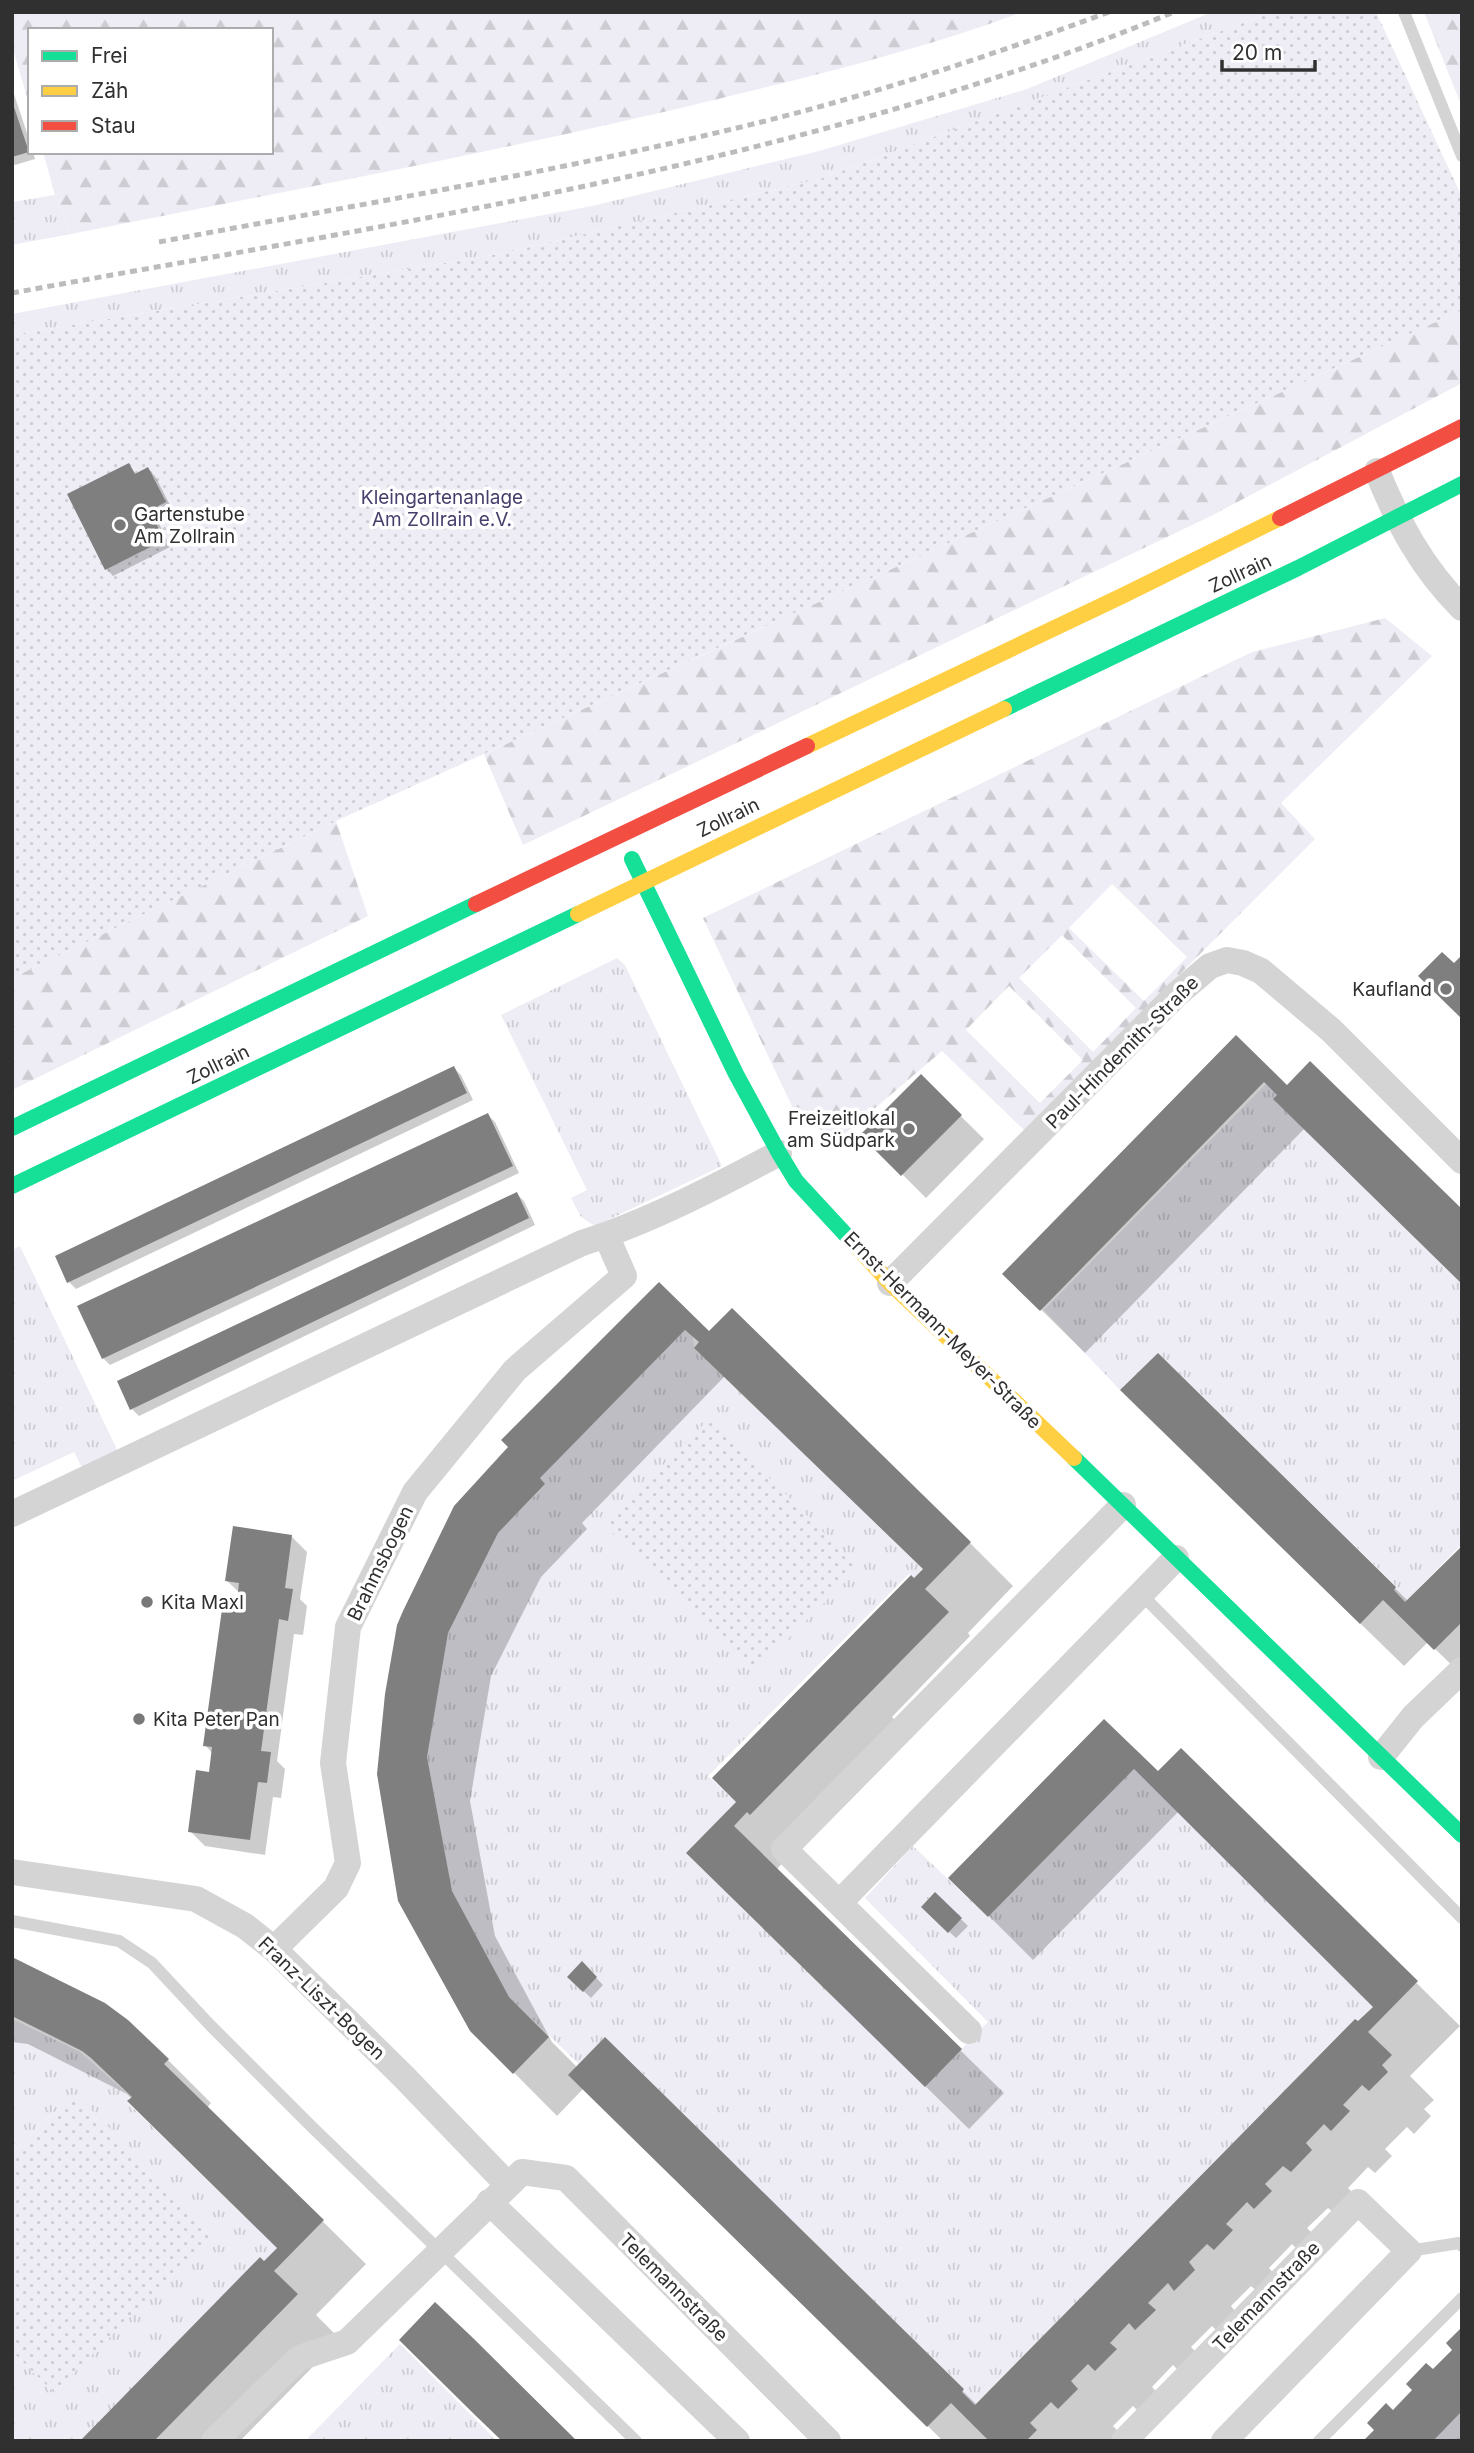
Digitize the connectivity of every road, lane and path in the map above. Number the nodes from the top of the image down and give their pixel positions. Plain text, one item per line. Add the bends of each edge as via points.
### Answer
1 (1404, 12) edge
2 (1462, 156) edge
3 (1462, 427) edge
4 (1377, 471) junction
5 (1462, 484) edge
6 (1396, 519) junction
7 (1462, 608) edge
8 (621, 836) junction
9 (643, 882) junction
10 (12, 1128) edge
11 (779, 1153) junction
12 (1462, 1161) edge
13 (12, 1186) edge
14 (606, 1235) junction
15 (890, 1283) junction
16 (1124, 1505) junction
17 (12, 1514) edge
18 (1176, 1558) junction
19 (1141, 1594) junction
20 (1462, 1670) edge
21 (1381, 1757) junction
22 (1462, 1835) edge
23 (12, 1872) edge
24 (839, 1903) junction
25 (1462, 1918) edge
26 (12, 1921) edge
27 (274, 1949) junction
28 (969, 2031) dead end
29 (498, 2193) junction
30 (1461, 2243) edge
31 (440, 2250) junction
32 (1409, 2251) junction
33 (1462, 2298) edge
34 (214, 2441) edge
35 (636, 2441) edge
36 (737, 2441) edge
37 (828, 2441) edge
38 (1124, 2441) edge
39 (1224, 2441) edge
40 (1319, 2441) edge

1 - 2 lane
3 - 4 main road, Zollrain
4 - 6 street
4 - 8 main road, Zollrain
5 - 6 main road, Zollrain
6 - 7 street via 1421,561
6 - 9 main road, Zollrain
8 - 9 main road, Ernst-Hermann-Meyer-Straße
8 - 10 main road, Zollrain
9 - 11 main road, Ernst-Hermann-Meyer-Straße
9 - 13 main road, Zollrain
11 - 14 street
11 - 15 main road, Ernst-Hermann-Meyer-Straße via 796,1181
12 - 15 street, Paul-Hindemith-Straße via 1281,986 1261,971 1227,961 1210,966 1177,995
14 - 17 street
14 - 27 street, Brahmsbogen via 624,1276 515,1370 415,1492 348,1627 333,1763 348,1863 336,1888
15 - 16 main road, Ernst-Hermann-Meyer-Straße
16 - 18 main road, Ernst-Hermann-Meyer-Straße
16 - 24 street via 784,1849
18 - 19 street
18 - 21 main road, Ernst-Hermann-Meyer-Straße
19 - 24 street
19 - 25 lane
20 - 21 street via 1413,1717
21 - 22 main road, Ernst-Hermann-Meyer-Straße
23 - 27 street, Franz-Liszt-Bogen via 196,1899 245,1926
24 - 28 street
26 - 31 lane via 119,1941 152,1963
27 - 29 street, Franz-Liszt-Bogen via 442,2115
29 - 31 street
29 - 36 street, Franz-Liszt-Bogen
29 - 37 street, Telemannstraße via 522,2172 566,2178
30 - 32 lane
31 - 34 street via 347,2342 299,2358
31 - 35 lane
32 - 38 street, Telemannstraße via 1358,2202
32 - 39 street
33 - 40 lane

